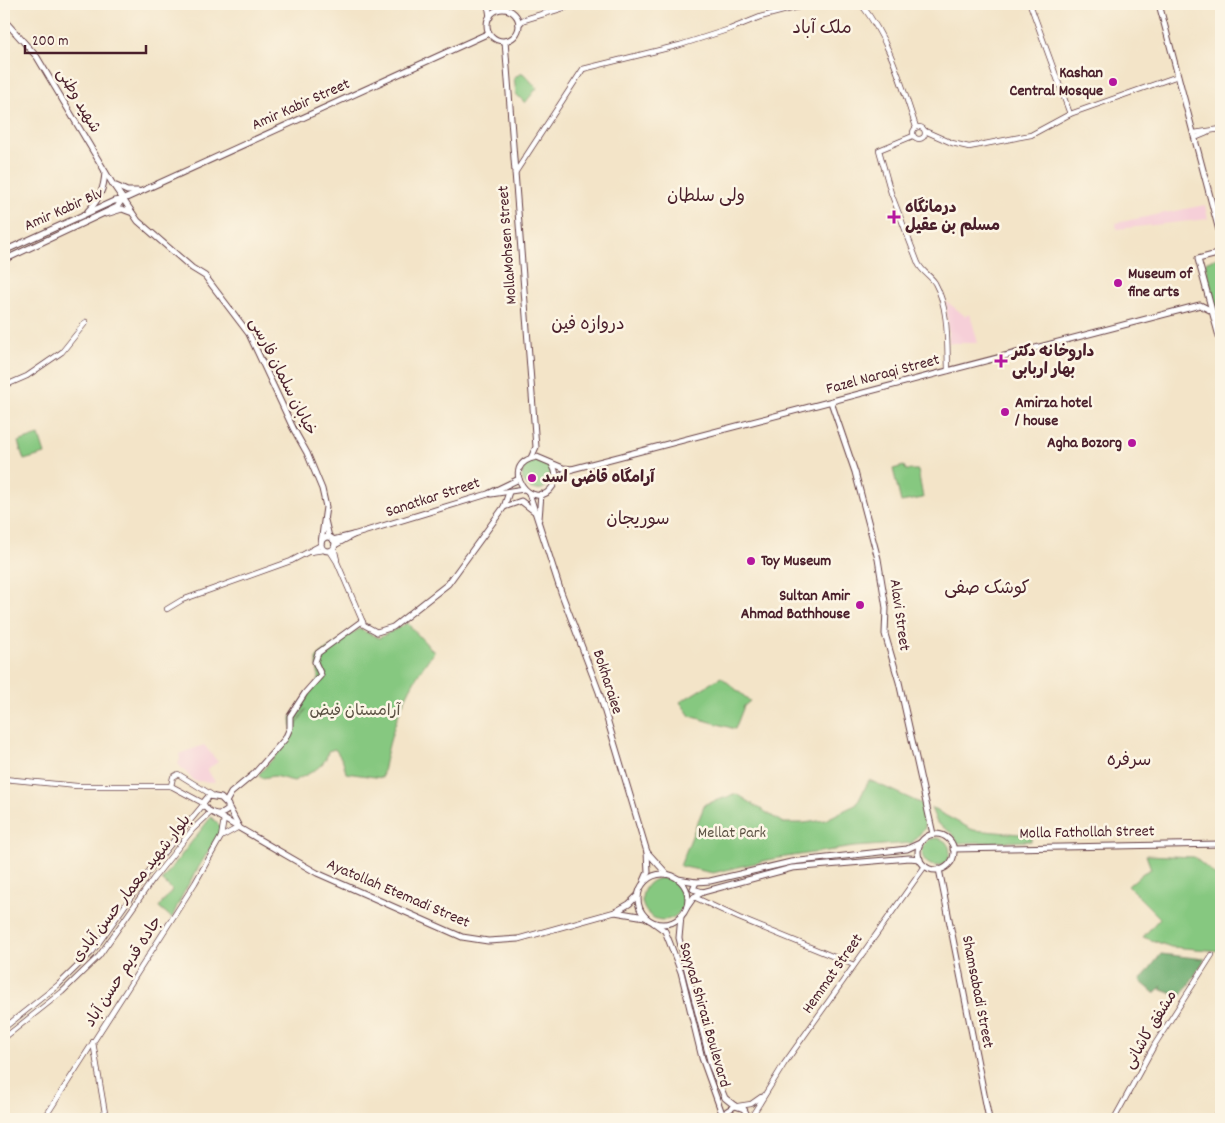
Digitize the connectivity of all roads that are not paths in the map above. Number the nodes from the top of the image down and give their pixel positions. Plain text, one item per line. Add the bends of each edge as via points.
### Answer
1 (568, 4) edge
2 (576, 4) edge
3 (810, 4) edge
4 (861, 4) edge
5 (1030, 4) edge
6 (1159, 4) edge
7 (497, 11) junction
8 (490, 17) junction
9 (516, 17) junction
10 (4, 20) edge
11 (519, 24) junction
12 (489, 33) junction
13 (504, 41) junction
14 (1178, 76) junction
15 (1070, 114) junction
16 (916, 127) junction
17 (1221, 130) edge
18 (925, 131) junction
19 (913, 136) junction
20 (1194, 136) junction
21 (105, 171) junction
22 (515, 174) junction
23 (112, 184) junction
24 (144, 190) junction
25 (122, 200) junction
26 (85, 214) junction
27 (103, 214) junction
28 (133, 214) junction
29 (1221, 238) edge
30 (4, 251) edge
31 (1221, 252) edge
32 (6, 260) edge
33 (1207, 292) junction
34 (1200, 306) junction
35 (1212, 311) junction
36 (86, 322) dead end
37 (1221, 344) edge
38 (948, 371) junction
39 (4, 386) edge
40 (831, 402) junction
41 (536, 447) junction
42 (531, 458) junction
43 (544, 458) junction
44 (552, 464) junction
45 (572, 469) junction
46 (556, 478) junction
47 (519, 479) junction
48 (526, 491) junction
49 (509, 492) junction
50 (488, 494) junction
51 (541, 494) junction
52 (504, 507) junction
53 (534, 511) junction
54 (325, 520) junction
55 (539, 522) junction
56 (328, 545) junction
57 (167, 609) dead end
58 (362, 621) junction
59 (377, 632) joint
60 (4, 779) edge
61 (171, 786) junction
62 (212, 795) junction
63 (226, 802) junction
64 (203, 804) junction
65 (229, 808) junction
66 (213, 813) junction
67 (224, 819) junction
68 (239, 827) junction
69 (933, 834) junction
70 (221, 837) junction
71 (920, 843) junction
72 (1221, 844) edge
73 (953, 849) junction
74 (647, 852) junction
75 (920, 860) junction
76 (925, 866) junction
77 (939, 869) junction
78 (667, 874) junction
79 (678, 879) junction
80 (644, 882) junction
81 (696, 882) junction
82 (702, 892) junction
83 (637, 896) junction
84 (694, 897) junction
85 (687, 907) junction
86 (615, 912) junction
87 (681, 916) junction
88 (645, 917) junction
89 (654, 923) junction
90 (1212, 956) dead end
91 (854, 965) junction
92 (4, 1028) edge
93 (4, 1038) edge
94 (93, 1042) junction
95 (762, 1097) junction
96 (737, 1106) junction
97 (1221, 1106) edge
98 (44, 1119) edge
99 (106, 1119) edge
100 (724, 1119) edge
101 (749, 1119) edge
102 (989, 1119) edge
103 (1114, 1119) edge
104 (1216, 1119) edge

1 - 9 main road
2 - 11 main road
3 - 22 street via 760,17 680,45 582,70
4 - 16 street via 880,28
5 - 15 street
6 - 14 main road
7 - 8 main road
7 - 8 main road via 488,4
7 - 9 main road via 509,11
8 - 12 main road
9 - 11 main road
10 - 21 main road, شهید وطنی via 37,56
11 - 13 main road via 516,34
12 - 13 main road
12 - 24 main road, Amir Kabir Street
13 - 22 main road, MollaMohsen Street
14 - 15 street
14 - 20 main road
15 - 18 street via 1036,134 974,147 952,144
16 - 18 street
16 - 19 street
17 - 20 street
18 - 19 street via 921,139
19 - 38 street via 880,150 891,193 919,266 934,281 941,297
20 - 29 main road
21 - 23 main road, شهید وطنی
21 - 26 main road via 101,194
22 - 41 main road, MollaMohsen Street
23 - 24 main road via 127,191
23 - 25 main road, شهید وطنی
24 - 25 main road, Amir Kabir Street
25 - 26 main road, Amir Kabir Blv via 114,200
25 - 27 main road, Amir Kabir Blv via 118,207
25 - 28 main road, خیابان سلمان فارسی
26 - 30 main road, Amir Kabir Blv
27 - 28 main road via 122,209
27 - 32 main road, Amir Kabir Blv
28 - 54 main road, خیابان سلمان فارسی via 169,249 205,276 249,334 307,453 324,498
30 - 32 main road
31 - 33 main road via 1198,259
33 - 34 main road
33 - 35 main road
34 - 35 main road
34 - 38 main road, Fazel Naraqi Street
35 - 37 main road
36 - 39 street via 62,352 27,376
38 - 40 main road, Fazel Naraqi Street
40 - 45 main road, Fazel Naraqi Street
40 - 69 main road, Alavi Street via 855,472 878,559 886,608 885,634
41 - 42 main road
41 - 43 main road
42 - 43 main road
42 - 47 main road via 521,466
43 - 44 main road
44 - 45 main road
44 - 46 main road
45 - 46 main road
46 - 51 main road via 553,487
47 - 48 main road
47 - 50 main road, Sanatkar Street
48 - 49 main road
48 - 51 main road
48 - 53 main road, Bokharaiee
49 - 50 main road
49 - 52 main road
50 - 56 main road, Sanatkar Street
51 - 55 main road, Bokharaiee
52 - 53 main road via 521,501
52 - 59 main road via 448,584 393,627
53 - 55 main road, Bokharaiee
54 - 56 main road
54 - 56 main road
55 - 74 main road, Bokharaiee via 561,592 599,692
56 - 57 street via 291,562 182,600
56 - 58 street
58 - 59 street via 368,629
58 - 63 main road via 318,653 315,662 321,675 290,716 290,728 285,739 254,774 231,793
60 - 61 street via 77,786
61 - 62 street via 173,777 178,774
61 - 64 street
62 - 63 main road
62 - 64 main road
63 - 65 main road
64 - 66 main road, Ayatollah Etemadi Street
64 - 92 street, بلوار شهید معمار حسن آبادی via 152,867 93,951 58,985
65 - 66 main road via 225,813
65 - 68 main road
66 - 67 main road, Ayatollah Etemadi Street
66 - 93 street, بلوار شهید معمار حسن آبادی via 193,829 153,879 99,956 62,992
67 - 68 main road, Ayatollah Etemadi Street
67 - 70 street, جاده قدیم حسن آباد
68 - 70 street
68 - 86 main road, Ayatollah Etemadi Street via 317,872 450,933 474,940 518,938
69 - 71 main road
69 - 73 main road via 946,837
70 - 94 street, جاده قدیم حسن آباد
71 - 75 main road
71 - 81 main road via 907,849 791,862
72 - 73 main road, Molla Fathollah Street
73 - 77 main road via 949,864
74 - 78 main road, Bokharaiee
74 - 80 main road, Bokharaiee via 648,872
75 - 76 main road
75 - 82 main road via 909,858 792,868
76 - 77 main road
76 - 91 street, Hemmat Street
77 - 102 main road, Shamsabadi Street
78 - 79 main road
78 - 80 main road via 655,875
79 - 81 main road
79 - 85 main road via 687,892
80 - 83 main road
81 - 82 main road via 693,888
82 - 84 main road
83 - 86 main road
83 - 88 main road
84 - 85 main road
84 - 91 street
85 - 87 main road
86 - 88 main road
87 - 89 main road via 666,924
87 - 96 main road, Sayyad Shirazi Boulevard via 679,938 711,1065 725,1098
88 - 89 main road
89 - 100 main road, Sayyad Shirazi Boulevard via 665,931 681,972 702,1058
90 - 103 street, مشفق کاشانی via 1155,1044
91 - 95 street, Hemmat Street
94 - 98 street, جاده قدیم حسن آباد
94 - 99 street
95 - 96 street via 751,1104
95 - 101 street, Hemmat Street
96 - 100 main road via 728,1109
96 - 101 main road, Sayyad Shirazi Boulevard via 746,1110
97 - 104 street

